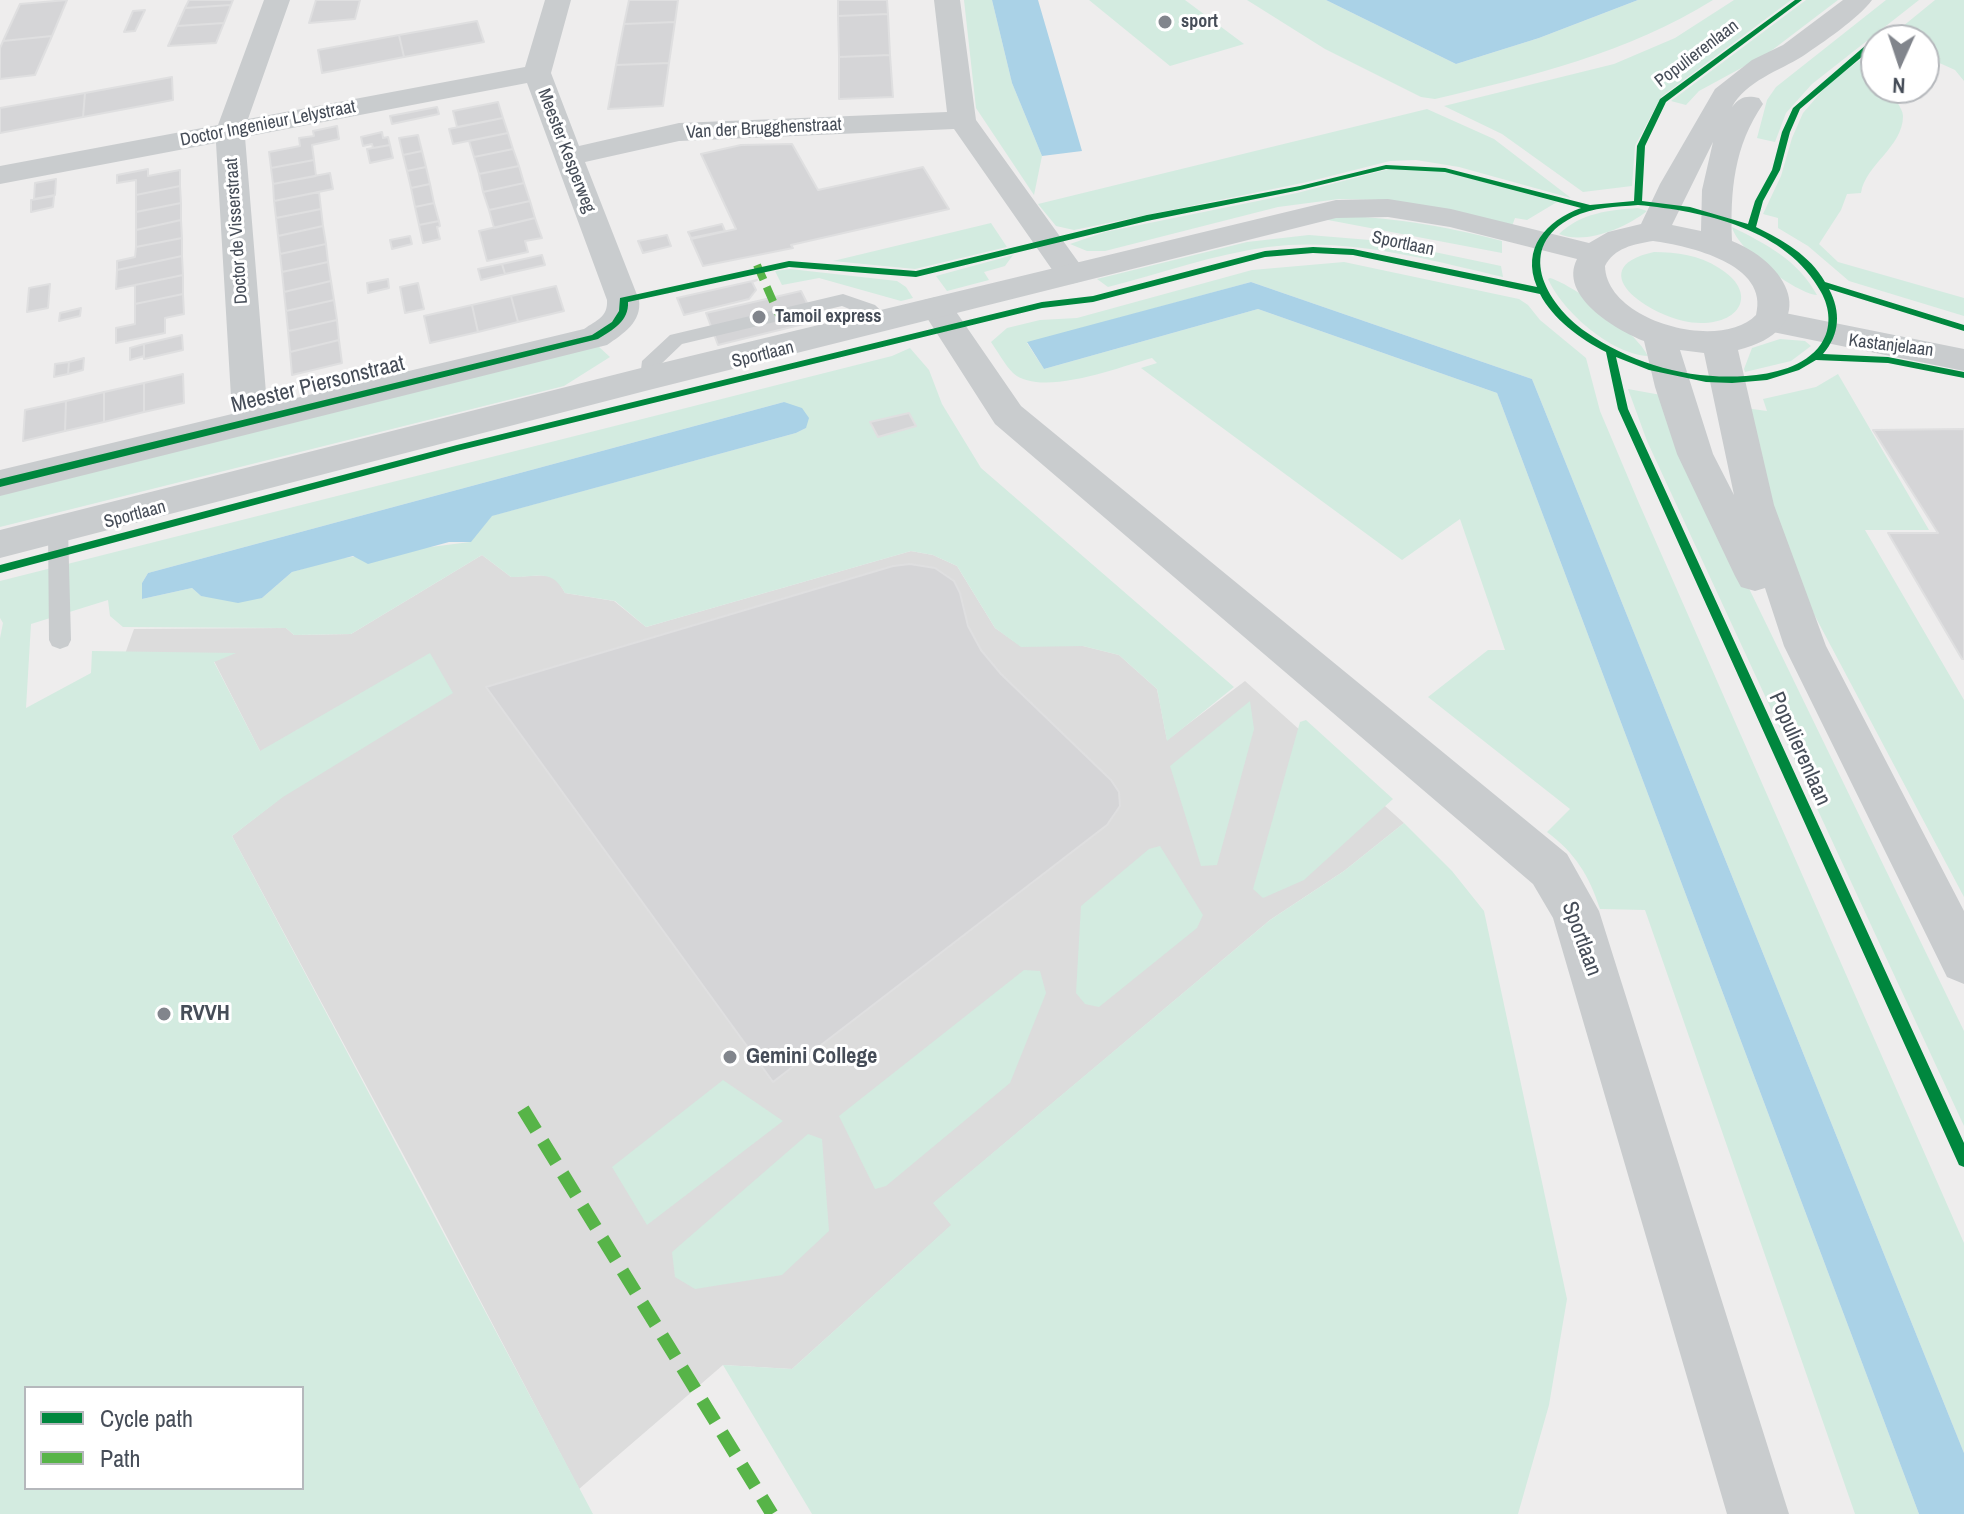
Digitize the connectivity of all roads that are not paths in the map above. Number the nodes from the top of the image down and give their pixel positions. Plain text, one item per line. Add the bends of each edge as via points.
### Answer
1 (277, 0) edge
2 (558, 0) edge
3 (947, 0) edge
4 (1859, 0) edge
5 (1792, 51) junction
6 (537, 73) junction
7 (962, 120) junction
8 (230, 131) junction
9 (568, 157) junction
10 (0, 175) edge
11 (1653, 232) junction
12 (1717, 246) junction
13 (1592, 267) junction
14 (1071, 274) junction
15 (623, 300) joint
16 (936, 307) junction
17 (1772, 307) junction
18 (1659, 334) junction
19 (1964, 341) edge
20 (1719, 342) junction
21 (1964, 360) edge
22 (250, 422) junction
23 (0, 483) edge
24 (58, 529) junction
25 (0, 544) edge
26 (60, 640) dead end
27 (1805, 646) junction
28 (1964, 961) edge
29 (1758, 1514) edge

1 - 8 street, Doctor de Visserstraat
2 - 6 street, Meester Kesperweg
3 - 7 street
4 - 5 street
5 - 11 street via 1725,95
5 - 12 street via 1738,117 1718,175
6 - 8 street, Doctor Ingenieur Lelystraat
6 - 9 street, Meester Kesperweg
7 - 9 street, Van der Brugghenstraat via 679,132
7 - 14 street
8 - 10 street, Doctor Ingenieur Lelystraat
8 - 22 street, Doctor de Visserstraat
9 - 15 street, Meester Kesperweg
11 - 12 street
11 - 13 street via 1614,239
12 - 17 street via 1747,262
13 - 14 street, Sportlaan via 1284,222
13 - 18 street via 1611,308
14 - 16 street, Sportlaan
15 - 22 street, Meester Piersonstraat via 624,311 615,324 595,337
16 - 24 street, Sportlaan
16 - 29 street, Sportlaan via 1008,415 1550,869 1575,911
17 - 19 street, Kastanjelaan
17 - 20 street via 1752,335
17 - 21 street, Kastanjelaan
18 - 20 street
18 - 27 street via 1695,454 1755,576
20 - 27 street via 1755,505
22 - 23 street, Meester Piersonstraat
24 - 25 street, Sportlaan
24 - 26 lane
27 - 28 street

